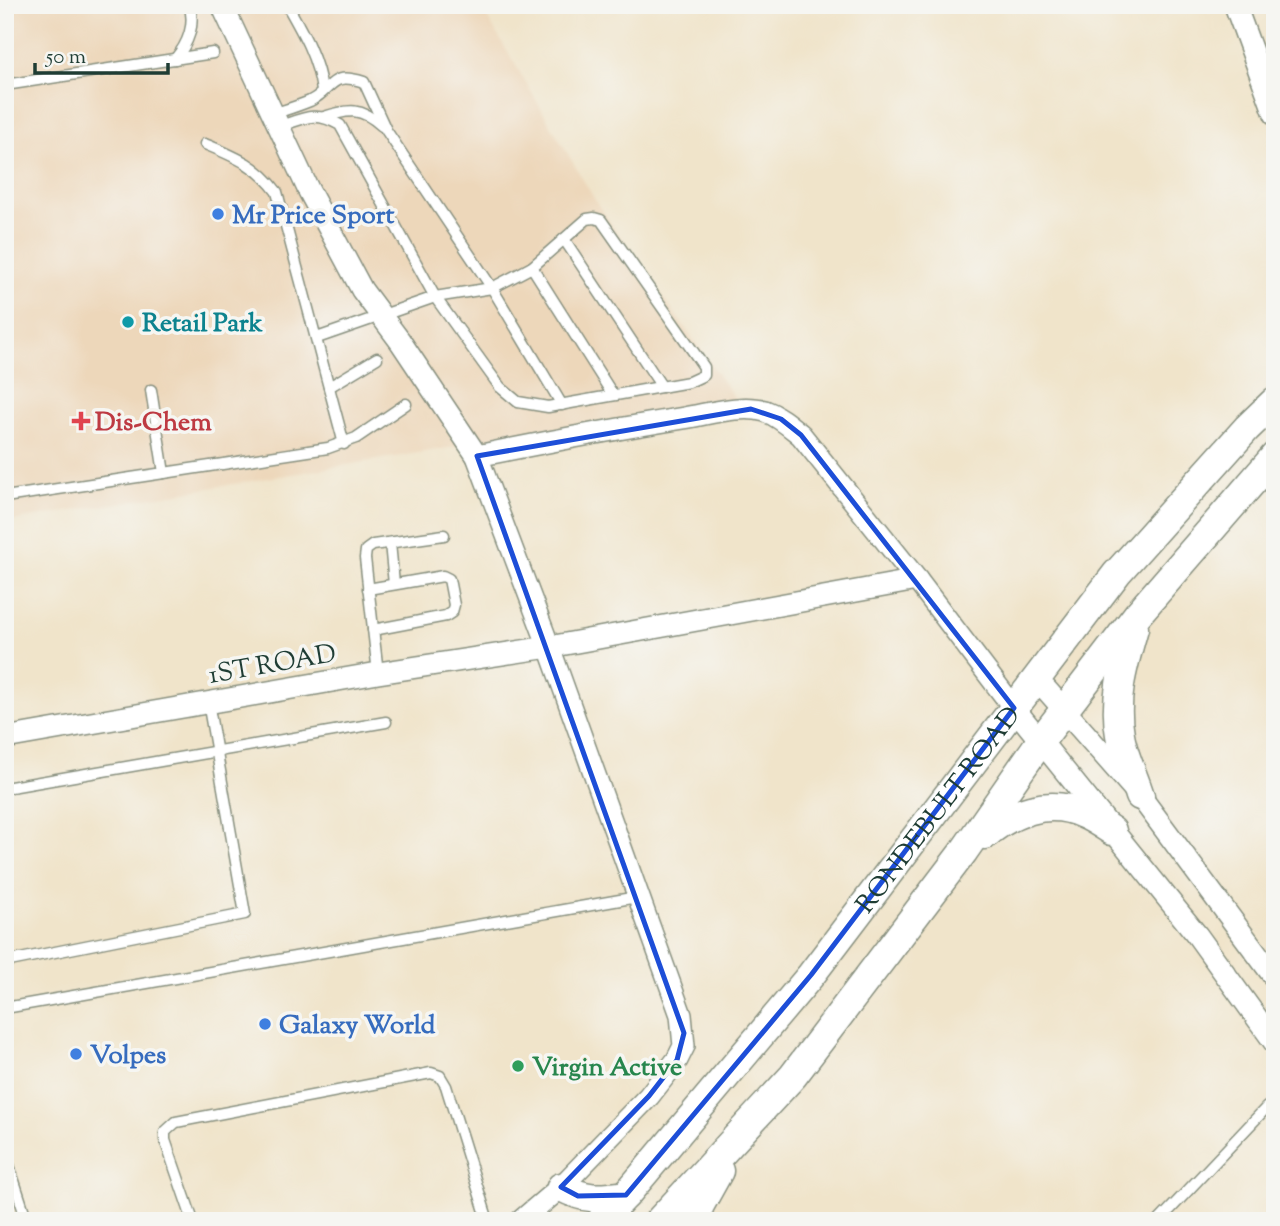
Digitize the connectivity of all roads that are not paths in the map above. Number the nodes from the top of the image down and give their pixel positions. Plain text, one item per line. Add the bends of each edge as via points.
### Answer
1 (189, 5) edge
2 (222, 5) edge
3 (287, 5) edge
4 (1235, 5) edge
5 (213, 53) dead end
6 (175, 59) junction
7 (5, 85) edge
8 (322, 91) junction
9 (1275, 114) edge
10 (324, 117) junction
11 (276, 121) junction
12 (386, 130) junction
13 (205, 144) dead end
14 (564, 239) junction
15 (532, 267) junction
16 (492, 288) junction
17 (435, 297) junction
18 (382, 316) junction
19 (317, 338) junction
20 (377, 358) dead end
21 (329, 387) junction
22 (662, 387) junction
23 (151, 390) dead end
24 (613, 395) junction
25 (1275, 401) edge
26 (406, 404) dead end
27 (562, 405) junction
28 (344, 444) junction
29 (477, 456) junction
30 (1275, 456) edge
31 (164, 473) junction
32 (5, 496) edge
33 (444, 535) dead end
34 (390, 542) junction
35 (917, 580) junction
36 (394, 584) junction
37 (368, 589) junction
38 (1137, 615) junction
39 (373, 630) junction
40 (549, 647) junction
41 (378, 673) junction
42 (1037, 679) junction
43 (208, 702) junction
44 (1014, 708) junction
45 (1066, 709) junction
46 (386, 722) dead end
47 (5, 738) edge
48 (1042, 739) junction
49 (215, 752) junction
50 (5, 788) edge
51 (1140, 796) junction
52 (1112, 831) junction
53 (964, 852) junction
54 (637, 897) junction
55 (5, 962) edge
56 (1275, 978) edge
57 (5, 1008) edge
58 (1275, 1043) edge
59 (1267, 1107) dead end
60 (740, 1135) junction
61 (5, 1153) edge
62 (561, 1187) junction
63 (626, 1195) junction
64 (27, 1221) edge
65 (193, 1221) edge
66 (488, 1221) edge
67 (521, 1221) edge
68 (601, 1221) edge
69 (659, 1221) edge
70 (697, 1221) edge
71 (1159, 1221) edge

1 - 6 lane via 193,16 186,47
2 - 11 street
3 - 8 lane via 320,71
4 - 9 street
5 - 6 lane
6 - 7 lane
8 - 11 lane
8 - 12 lane via 344,77 364,82
10 - 11 lane
10 - 12 lane via 347,110 360,112
10 - 17 lane via 345,132
11 - 18 street via 332,236
12 - 16 lane
13 - 19 lane via 249,163 277,192
14 - 15 lane
14 - 22 lane
14 - 22 lane via 587,219 601,220 704,368 701,378
15 - 16 lane
15 - 24 lane
16 - 17 lane
16 - 27 lane
17 - 18 lane
17 - 27 lane via 500,387 518,402
18 - 19 lane
18 - 29 street
19 - 21 lane
20 - 21 lane
21 - 28 lane
22 - 24 lane
23 - 31 lane
24 - 27 lane
25 - 42 main road, RONDEBULT ROAD via 1117,573
26 - 28 lane
28 - 31 lane
29 - 35 street via 599,431 717,413 764,411 801,435
29 - 40 street
30 - 38 main road, RONDEBULT ROAD
31 - 32 lane
33 - 34 lane
34 - 36 lane
34 - 37 lane via 366,550
35 - 40 street, 1ST ROAD
35 - 44 street
36 - 37 lane
36 - 39 lane via 443,576 449,579 452,612
37 - 39 lane
38 - 45 main road, RONDEBULT ROAD
38 - 51 main road via 1117,709 1120,736
39 - 41 lane
40 - 41 street, 1ST ROAD
40 - 54 street
41 - 43 street, 1ST ROAD
42 - 44 main road, RONDEBULT ROAD
42 - 45 street
43 - 47 street, 1ST ROAD
43 - 49 lane
44 - 48 street
44 - 63 main road, RONDEBULT ROAD via 811,975
45 - 48 main road, RONDEBULT ROAD
45 - 51 street
46 - 49 lane
48 - 52 street
48 - 53 main road, RONDEBULT ROAD
49 - 50 lane
49 - 55 lane via 245,914
51 - 56 street
52 - 53 main road via 1081,813 1043,807 1011,815
52 - 58 street via 1197,934
53 - 60 main road, RONDEBULT ROAD via 793,1076
54 - 57 lane
54 - 62 street via 681,1015 684,1046 649,1096
59 - 71 lane
60 - 69 main road, RONDEBULT ROAD
60 - 70 main road via 699,1207
61 - 64 lane
62 - 63 main road via 597,1199
62 - 67 street
63 - 68 main road, RONDEBULT ROAD
65 - 66 lane via 165,1140 165,1132 176,1122 431,1073 440,1076 446,1086

